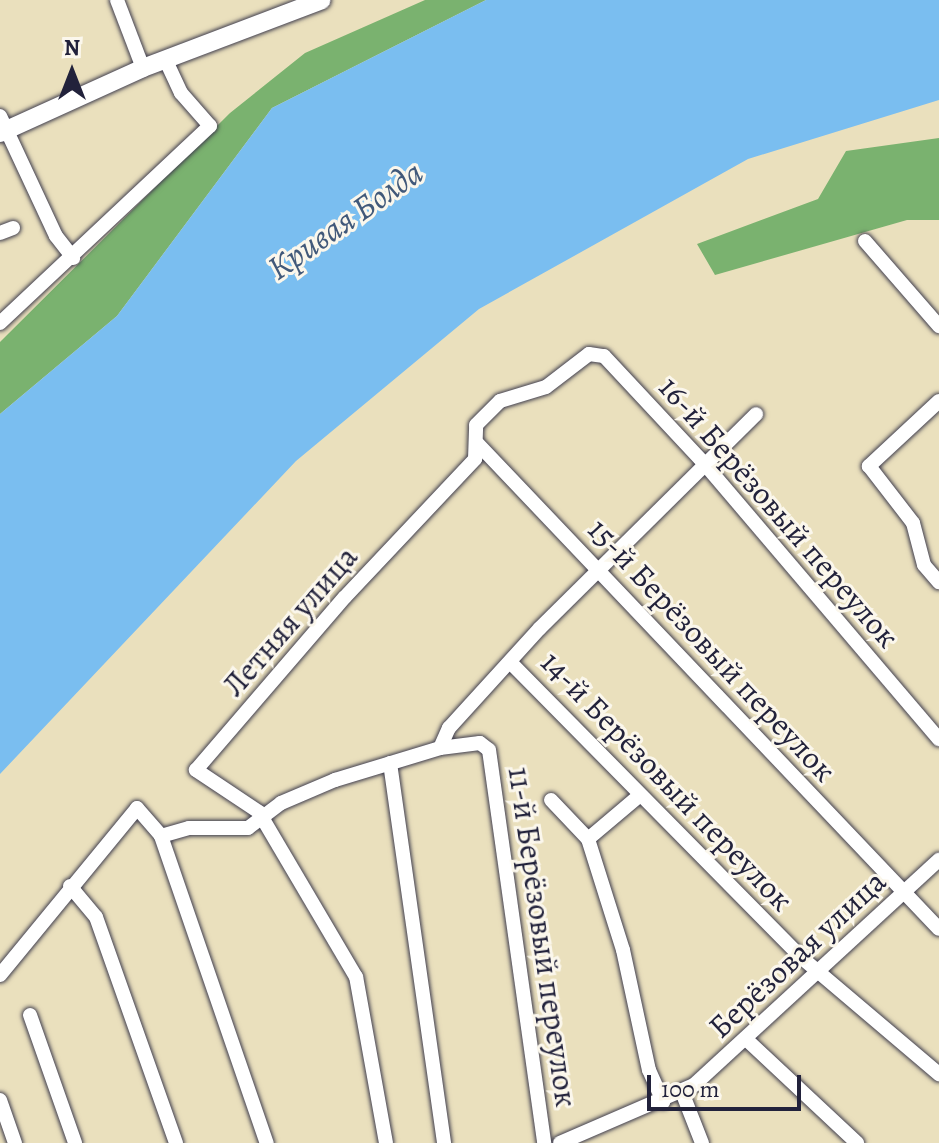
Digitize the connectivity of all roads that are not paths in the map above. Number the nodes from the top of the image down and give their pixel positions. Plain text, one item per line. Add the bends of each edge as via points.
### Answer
1 (117, 0) edge
2 (322, 0) edge
3 (165, 59) junction
4 (143, 68) junction
5 (2, 126) edge
6 (865, 241) dead end
7 (73, 258) junction
8 (0, 323) edge
9 (939, 326) edge
10 (939, 401) edge
11 (756, 414) dead end
12 (478, 444) junction
13 (703, 462) junction
14 (596, 569) junction
15 (939, 582) edge
16 (510, 662) junction
17 (939, 739) edge
18 (440, 748) junction
19 (390, 763) junction
20 (640, 795) junction
21 (551, 800) dead end
22 (263, 821) junction
23 (161, 836) junction
24 (588, 839) junction
25 (939, 860) edge
26 (70, 886) junction
27 (903, 895) junction
28 (939, 929) edge
29 (819, 972) junction
30 (0, 975) edge
31 (30, 1015) dead end
32 (747, 1040) junction
33 (939, 1074) edge
34 (682, 1092) junction
35 (0, 1100) edge
36 (663, 1102) junction
37 (15, 1143) edge
38 (75, 1143) edge
39 (176, 1143) edge
40 (267, 1143) edge
41 (386, 1143) edge
42 (444, 1143) edge
43 (544, 1143) edge
44 (560, 1143) edge
45 (702, 1143) edge
46 (857, 1143) edge

1 - 4 street
2 - 3 main road
3 - 4 main road
3 - 7 street via 181,93 210,126
4 - 5 main road
5 - 7 street via 56,236
6 - 9 street
7 - 8 street
10 - 15 street via 869,466 913,523 924,565
11 - 13 street
12 - 13 street, 16-й Берёзовый переулок via 476,425 500,401 546,387 589,354 607,360
12 - 14 street, 15-й Берёзовый переулок
12 - 22 street, Летняя улица via 475,459 345,597 196,770 249,803
13 - 14 street
13 - 17 street, 16-й Берёзовый переулок
14 - 16 street
14 - 27 street, 15-й Берёзовый переулок
16 - 18 street via 449,728
16 - 20 street, 14-й Берёзовый переулок
18 - 19 street
18 - 43 street, 11-й Берёзовый переулок via 480,743 489,750
19 - 22 street via 299,794
19 - 42 street
20 - 24 street
20 - 29 street, 14-й Берёзовый переулок
21 - 24 street
22 - 23 street via 248,828 189,828
22 - 41 street via 356,977
23 - 26 street via 137,808
23 - 40 street
24 - 36 street via 623,950 649,1070
25 - 27 street, Берёзовая улица
26 - 30 street
26 - 39 street via 96,917
27 - 28 street, 15-й Берёзовый переулок
27 - 29 street, Берёзовая улица
29 - 32 street, Берёзовая улица
29 - 33 street, 14-й Берёзовый переулок
31 - 38 street
32 - 34 street, Берёзовая улица
32 - 46 street
34 - 36 street, Берёзовая улица
34 - 45 street
35 - 37 street
36 - 44 street, Берёзовая улица

